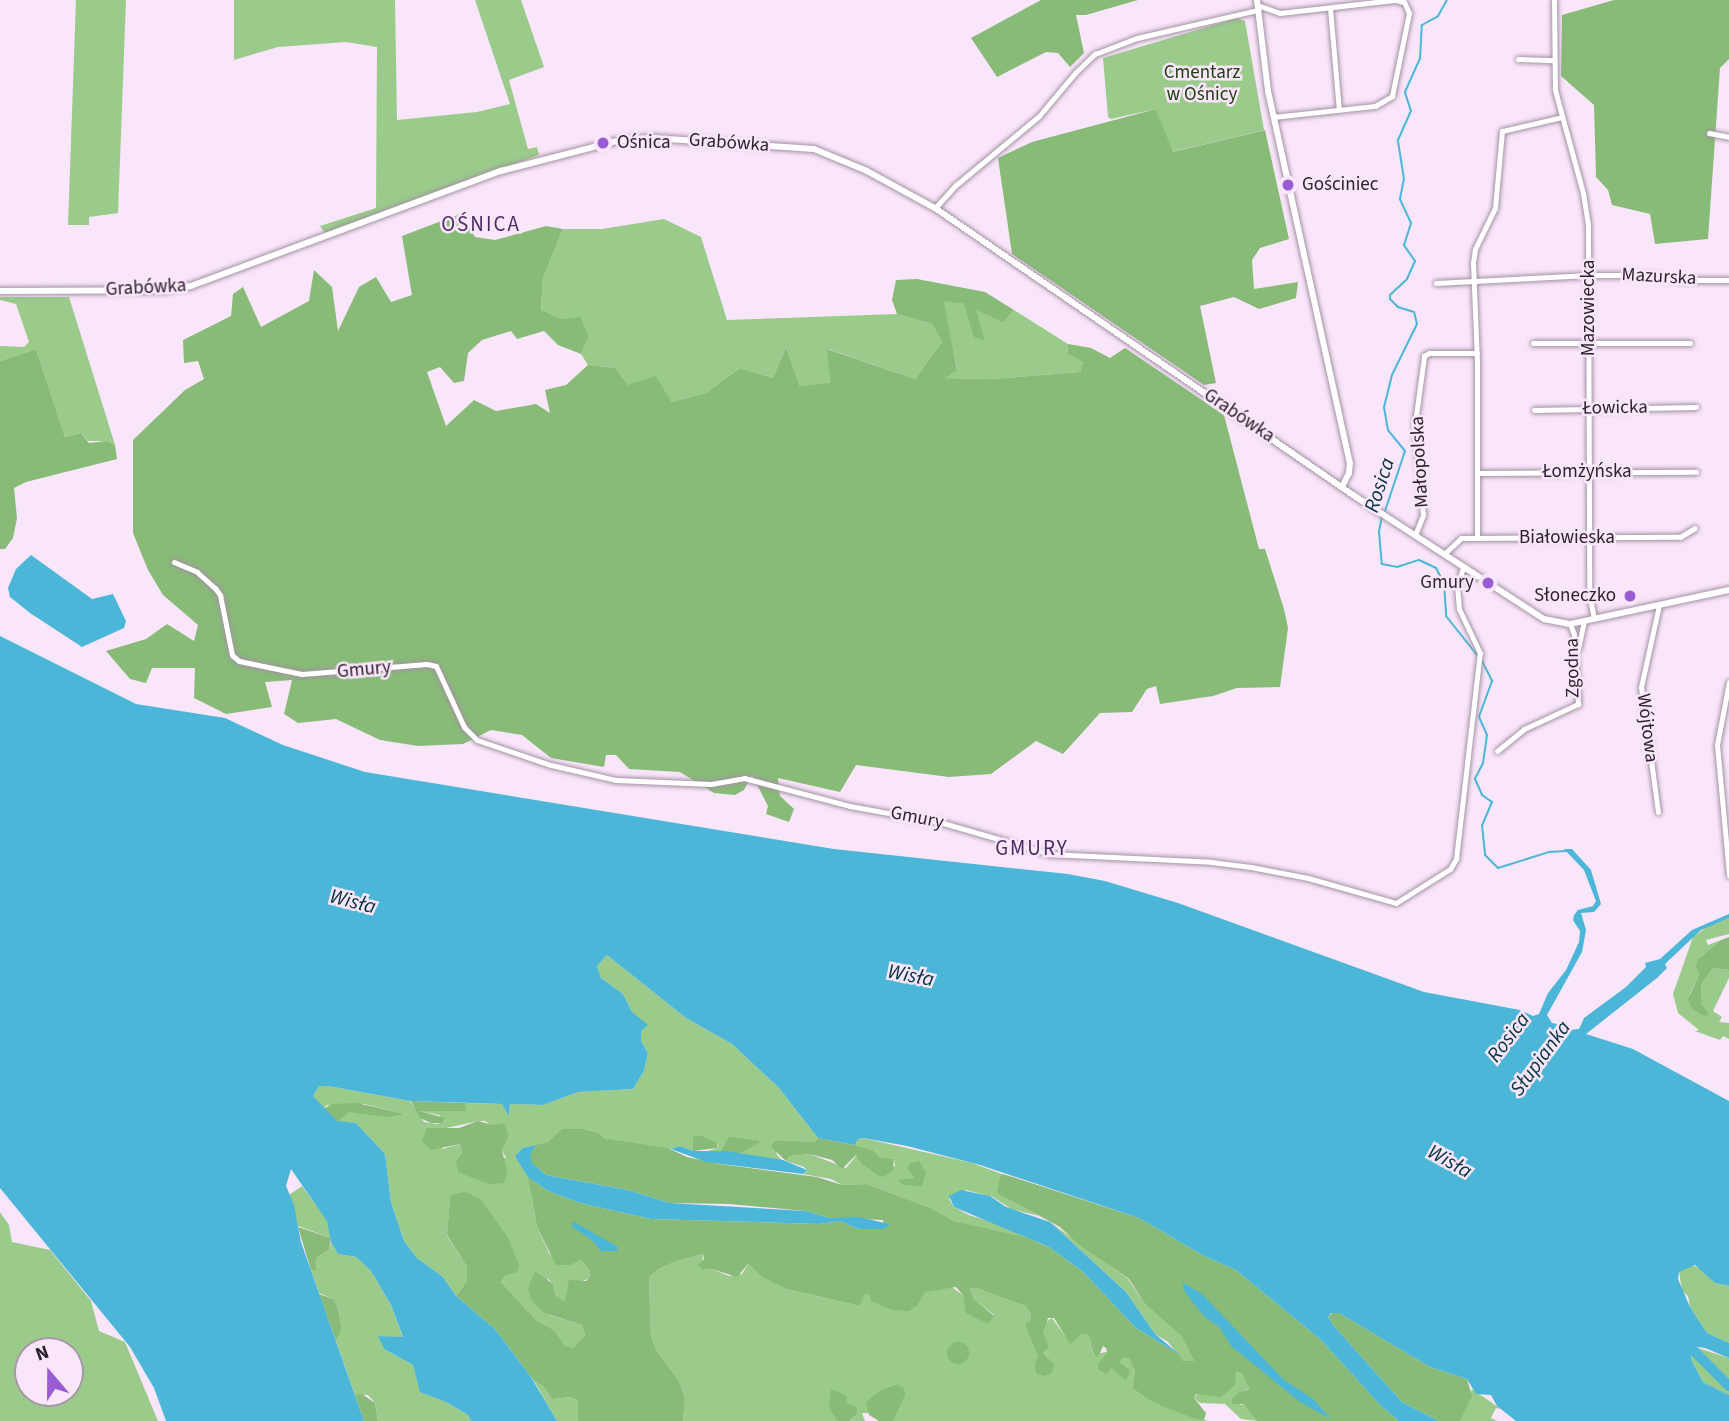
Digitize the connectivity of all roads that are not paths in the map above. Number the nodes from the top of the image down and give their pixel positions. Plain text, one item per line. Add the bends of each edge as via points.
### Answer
1 (1394, 0) edge
2 (1554, 0) edge
3 (1257, 5) edge
4 (1330, 8) junction
5 (1518, 59) dead end
6 (1554, 60) junction
7 (1339, 110) junction
8 (1273, 117) junction
9 (1562, 117) junction
10 (1709, 133) dead end
11 (1729, 137) edge
12 (935, 208) junction
13 (1589, 275) junction
14 (1729, 280) edge
15 (1473, 282) junction
16 (1436, 283) dead end
17 (0, 291) edge
18 (1589, 342) junction
19 (1534, 343) dead end
20 (1690, 343) dead end
21 (1477, 353) junction
22 (1696, 407) dead end
23 (1589, 408) junction
24 (1534, 410) dead end
25 (1590, 472) junction
26 (1696, 472) dead end
27 (1478, 473) junction
28 (1342, 486) junction
29 (1695, 528) dead end
30 (1415, 535) junction
31 (1477, 537) junction
32 (1589, 538) junction
33 (1444, 554) junction
34 (174, 562) dead end
35 (1463, 567) junction
36 (1729, 590) edge
37 (1659, 605) junction
38 (1594, 619) junction
39 (1584, 621) junction
40 (1570, 624) junction
41 (1576, 655) junction
42 (1729, 682) edge
43 (1497, 751) dead end
44 (1658, 812) dead end
45 (1729, 875) edge

1 - 4 street
1 - 7 street via 1404,2 1409,13 1392,96 1375,106
2 - 6 street, Mazowiecka
3 - 4 street via 1280,13
3 - 8 street
3 - 12 street via 1095,54 1044,111
4 - 7 street
5 - 6 street
6 - 9 street, Mazowiecka
7 - 8 street
8 - 28 street via 1350,463
9 - 13 street, Mazowiecka via 1586,206
9 - 15 street via 1502,131 1497,198 1475,249
10 - 11 street
12 - 17 street, Grabówka via 820,150 634,139 519,165 191,286
12 - 28 street, Grabówka
13 - 14 street, Mazurska
13 - 15 street
13 - 18 street, Mazowiecka
15 - 16 street
15 - 21 street
18 - 19 street
18 - 20 street
18 - 23 street, Mazowiecka
21 - 27 street
21 - 30 street, Małopolska via 1424,356 1415,424 1423,515
22 - 23 street, Łowicka
23 - 24 street, Łowicka
23 - 25 street, Mazowiecka
25 - 26 street, Łomżyńska
25 - 27 street, Łomżyńska
25 - 32 street, Mazowiecka
27 - 31 street
28 - 30 street, Grabówka
29 - 32 street, Białowieska via 1680,537
30 - 33 street, Grabówka
31 - 32 street, Białowieska
31 - 33 street, Białowieska via 1455,541
32 - 38 street, Mazowiecka
33 - 35 street, Grabówka
34 - 35 street, Gmury via 197,572 220,595 232,655 239,661 302,674 436,666 464,727 477,740 551,765 616,780 711,784 744,778 850,806 943,822 1060,856 1251,867 1396,903 1450,869 1456,859 1480,664 1480,653 1459,609 1457,587
35 - 40 street, Grabówka via 1544,619
36 - 37 street
37 - 38 street
37 - 44 street, Wójtowa via 1641,687
38 - 39 street
39 - 40 street
39 - 41 street
40 - 41 street, Zgodna
41 - 43 street, Zgodna via 1578,704 1524,729
42 - 45 street via 1717,745

